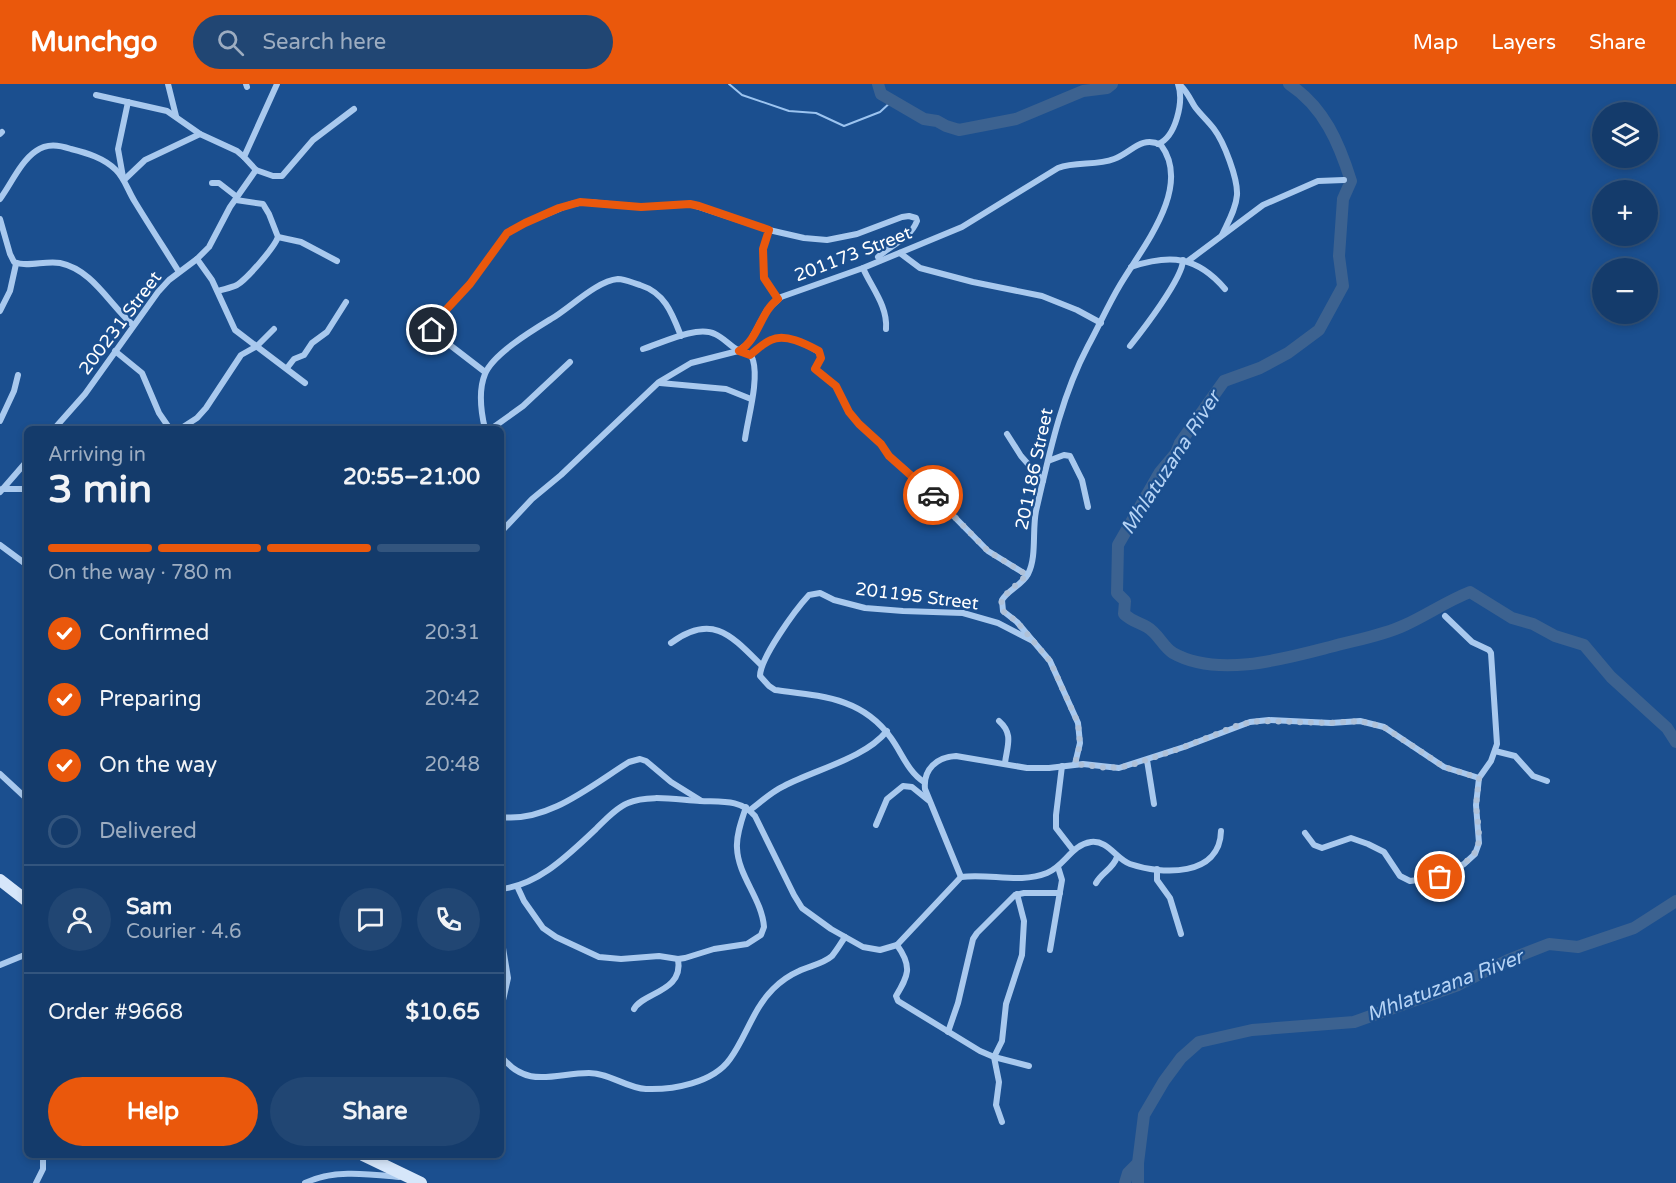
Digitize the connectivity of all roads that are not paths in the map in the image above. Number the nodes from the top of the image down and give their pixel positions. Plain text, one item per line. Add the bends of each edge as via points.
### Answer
1 (168, 84) edge
2 (277, 84) edge
3 (1179, 84) edge
4 (96, 95) dead end
5 (128, 102) junction
6 (354, 110) dead end
7 (176, 116) junction
8 (200, 134) junction
9 (1158, 144) junction
10 (244, 157) junction
11 (256, 170) junction
12 (124, 179) junction
13 (1344, 180) dead end
14 (212, 183) dead end
15 (0, 199) edge
16 (237, 199) junction
17 (0, 219) edge
18 (769, 230) junction
19 (278, 237) junction
20 (1219, 239) junction
21 (900, 253) junction
22 (197, 259) junction
23 (881, 260) junction
24 (337, 261) dead end
25 (1186, 261) junction
26 (16, 264) junction
27 (863, 268) junction
28 (1131, 268) junction
29 (179, 272) junction
30 (1225, 289) dead end
31 (218, 291) junction
32 (778, 299) junction
33 (346, 302) dead end
34 (0, 311) edge
35 (1101, 323) junction
36 (133, 325) junction
37 (886, 328) dead end
38 (274, 329) dead end
39 (681, 336) junction
40 (257, 346) junction
41 (1130, 346) dead end
42 (644, 349) dead end
43 (114, 351) junction
44 (739, 351) junction
45 (750, 355) junction
46 (570, 363) dead end
47 (287, 368) junction
48 (485, 372) junction
49 (18, 375) dead end
50 (660, 382) junction
51 (305, 383) dead end
52 (752, 399) junction
53 (0, 421) edge
54 (57, 426) edge
55 (168, 426) edge
56 (185, 426) edge
57 (485, 426) edge
58 (495, 426) edge
59 (1007, 434) dead end
60 (745, 439) dead end
61 (1048, 461) junction
62 (24, 464) edge
63 (1043, 481) junction
64 (24, 489) edge
65 (1, 491) edge
66 (1088, 507) dead end
67 (504, 529) edge
68 (0, 545) edge
69 (24, 563) edge
70 (1027, 575) junction
71 (1445, 616) dead end
72 (1033, 641) junction
73 (671, 644) dead end
74 (761, 665) junction
75 (999, 721) dead end
76 (887, 731) junction
77 (1495, 751) junction
78 (1147, 760) junction
79 (1005, 763) junction
80 (1075, 764) junction
81 (1062, 766) junction
82 (0, 774) edge
83 (1479, 778) junction
84 (1547, 781) dead end
85 (924, 782) junction
86 (24, 796) edge
87 (929, 800) junction
88 (702, 801) junction
89 (1154, 804) dead end
90 (748, 808) junction
91 (504, 818) edge
92 (876, 825) dead end
93 (1221, 831) dead end
94 (1305, 833) dead end
95 (1072, 850) junction
96 (1117, 857) junction
97 (1058, 867) junction
98 (1157, 869) junction
99 (961, 877) junction
100 (0, 880) edge
101 (1096, 882) dead end
102 (517, 886) junction
103 (504, 888) edge
104 (1060, 893) junction
105 (1017, 894) junction
106 (24, 899) edge
107 (1181, 934) dead end
108 (845, 936) junction
109 (897, 945) junction
110 (1050, 950) dead end
111 (504, 954) edge
112 (24, 955) edge
113 (678, 959) junction
114 (0, 965) edge
115 (504, 996) edge
116 (634, 1009) dead end
117 (948, 1032) junction
118 (994, 1057) junction
119 (504, 1059) edge
120 (1029, 1066) dead end
121 (1002, 1122) dead end
122 (43, 1158) edge
123 (369, 1158) edge
124 (416, 1181) edge
125 (36, 1183) edge
126 (305, 1183) edge

1 - 7 street
2 - 10 street
3 - 9 street via 1181,101 1174,125 1166,141
3 - 20 street via 1219,136 1236,183 1234,208
4 - 5 street
5 - 7 street
5 - 12 street via 118,149
6 - 11 street via 313,140 284,175 278,177
7 - 8 street
8 - 10 street
8 - 12 street via 145,160
9 - 21 street, 201173 Street via 1144,142 1114,159 1058,168 962,226
9 - 28 street, 201186 Street via 1170,166 1170,188 1158,223
10 - 11 street
11 - 16 street, 200231 Street
12 - 15 street via 95,156 46,146 34,152
12 - 29 street
13 - 20 street via 1318,181 1274,200 1250,213
14 - 16 street via 219,183
16 - 19 street via 263,204
16 - 22 street, 200231 Street via 209,247
17 - 26 street
18 - 23 street via 827,240 857,234 902,217 916,218 911,232 883,252 878,257
18 - 32 street via 763,249 764,278
18 - 48 street via 690,204 641,207 588,202 559,208 514,228 431,327
19 - 24 street via 301,242
19 - 31 street via 243,280
20 - 25 street
21 - 23 street, 201173 Street
21 - 35 street via 920,268 1042,297
22 - 29 street, 200231 Street
22 - 31 street
23 - 27 street, 201173 Street
25 - 28 street via 1164,260
25 - 30 street via 1208,272
25 - 41 street
26 - 34 street via 10,291
26 - 36 street via 48,261 79,270
27 - 32 street, 201173 Street
27 - 37 street via 879,298
28 - 35 street, 201186 Street
29 - 36 street, 200231 Street
31 - 40 street via 235,330
32 - 44 street, 201173 Street via 767,310 749,343
33 - 47 street via 327,332
35 - 61 street, 201186 Street via 1079,363
36 - 43 street, 200231 Street
38 - 40 street
39 - 42 street
39 - 44 street via 709,332
39 - 48 street via 660,295 625,280 615,280 588,293 517,341
40 - 47 street
40 - 56 street via 241,355 206,408
43 - 54 street, 200231 Street via 85,394
43 - 55 street via 142,374
44 - 45 street
44 - 50 street via 691,363
45 - 52 street via 754,367
45 - 70 street via 770,340 786,338 819,351 821,358 815,369 836,386 859,424 988,551
46 - 58 street
47 - 51 street
48 - 57 street via 481,396
49 - 53 street
50 - 52 street via 726,390
50 - 67 street
52 - 60 street
59 - 63 street
61 - 63 street, 201186 Street
61 - 66 street via 1070,456 1082,480
62 - 65 street
63 - 70 street, 201186 Street
64 - 65 street
68 - 69 street
70 - 72 street via 1004,596 1001,607
71 - 77 street via 1472,642 1491,653
72 - 74 street, 201195 Street via 998,623 963,613 865,608 817,592 805,600
72 - 80 street, 201195 Street via 1050,661 1078,723 1080,744
73 - 74 street via 695,630 715,629 728,635
74 - 76 street via 760,676 775,690 844,701 877,720
75 - 79 street via 1009,734
76 - 85 street via 915,775
76 - 90 street via 862,751 787,784
77 - 83 street
77 - 84 street via 1515,756 1533,776
78 - 80 street via 1119,768
78 - 83 street via 1250,722 1360,721 1384,727 1444,767
78 - 89 street
79 - 81 street via 1027,768
79 - 85 street via 949,756 935,762
80 - 81 street
81 - 95 street via 1056,828
82 - 86 street
83 - 94 street via 1479,843 1470,859 1440,877 1415,881 1403,878 1378,848 1351,838 1322,848 1314,845
85 - 87 street
87 - 92 street via 912,787 903,786 887,799
87 - 99 street
88 - 90 street via 731,802
88 - 91 street via 640,759 565,803 523,817
88 - 102 street via 628,802 550,869
90 - 108 street via 798,903 808,914
90 - 113 street via 737,850 764,923 763,932 747,944
93 - 98 street via 1219,848 1207,862 1183,870
95 - 96 street via 1090,842 1100,843
95 - 97 street
96 - 98 street
96 - 101 street
97 - 99 street via 1029,877
97 - 104 street
98 - 107 street via 1156,878 1170,898
99 - 109 street
100 - 106 street
102 - 103 street
102 - 113 street via 539,924 592,955
104 - 105 street
104 - 110 street
105 - 117 street via 975,936
105 - 118 street via 1024,921 1022,955 1006,1004 1002,1041
108 - 109 street via 873,950
108 - 119 street via 832,956 798,971 773,988 729,1060 717,1071 690,1084 667,1089 636,1088 608,1076 588,1073 539,1079 516,1071
109 - 117 street via 905,958 907,973 897,999
111 - 115 street via 508,978
112 - 114 street
113 - 116 street via 675,977
117 - 118 street
118 - 120 street
118 - 121 street via 999,1082 996,1105
122 - 125 street
123 - 124 street
124 - 126 street via 358,1173

